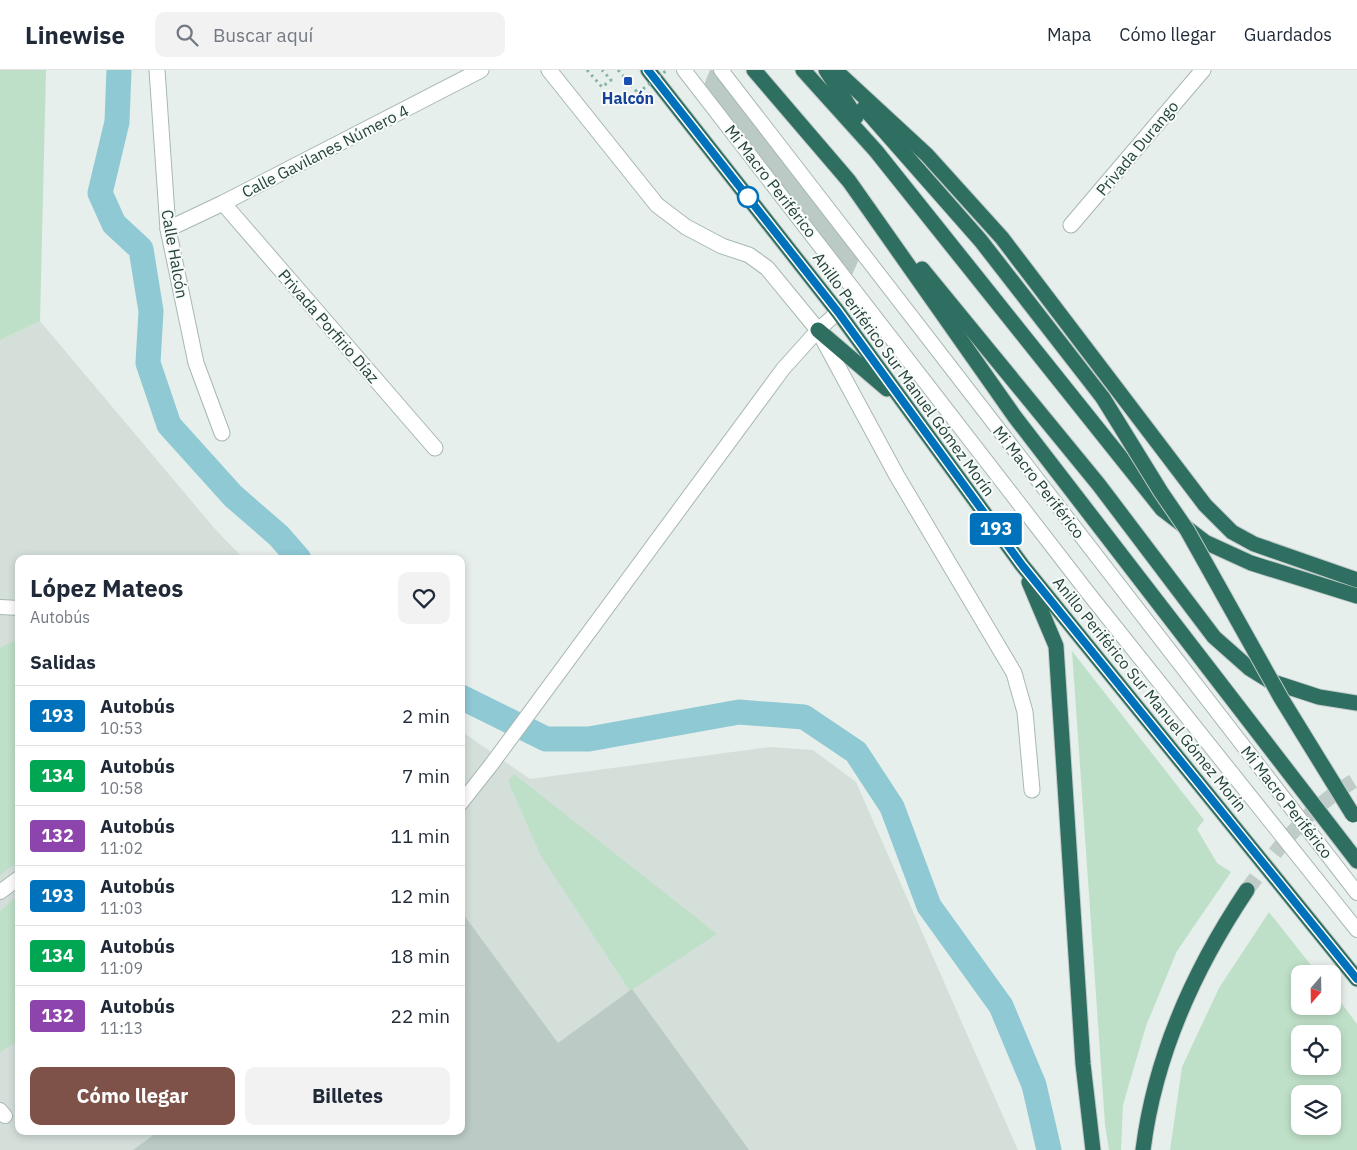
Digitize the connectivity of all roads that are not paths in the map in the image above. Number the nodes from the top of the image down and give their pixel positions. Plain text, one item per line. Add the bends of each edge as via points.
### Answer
1 (157, 70) edge
2 (480, 70) edge
3 (549, 70) edge
4 (648, 70) edge
5 (684, 70) edge
6 (721, 70) edge
7 (754, 70) edge
8 (803, 70) edge
9 (826, 70) edge
10 (831, 70) edge
11 (835, 70) edge
12 (1203, 70) edge
13 (876, 150) junction
14 (849, 181) junction
15 (223, 203) junction
16 (1071, 225) dead end
17 (168, 229) junction
18 (838, 312) junction
19 (818, 330) junction
20 (907, 406) junction
21 (222, 433) dead end
22 (435, 448) dead end
23 (1022, 565) junction
24 (1357, 580) edge
25 (1357, 596) edge
26 (0, 607) edge
27 (15, 608) edge
28 (1357, 703) edge
29 (1032, 790) dead end
30 (465, 798) edge
31 (1355, 819) edge
32 (1357, 861) edge
33 (15, 881) edge
34 (1247, 890) tunnel mouth
35 (0, 892) edge
36 (1357, 893) edge
37 (1357, 930) edge
38 (1357, 979) edge
39 (1093, 1150) edge
40 (1143, 1150) edge

1 - 17 street, Calle Halcón
2 - 15 street, Calle Gavilanes Número 4
3 - 19 street via 657,204 686,227 722,246 749,255 767,268
4 - 18 highway, Anillo Periférico Sur Manuel Gómez Morín
5 - 37 lane, Mi Macro Periférico via 1089,594
6 - 36 lane, Mi Macro Periférico
7 - 14 highway
8 - 13 highway
9 - 13 highway
10 - 31 highway, bridge via 981,241 1103,398 1187,530 1281,698
11 - 24 highway via 927,155 1002,238 1205,505 1232,532 1254,544
12 - 16 street, Privada Durango
13 - 25 highway via 1162,509 1205,542 1251,563
14 - 28 highway via 1100,485 1214,637 1270,682
14 - 32 highway via 1015,417
15 - 17 street, Calle Gavilanes Número 4
15 - 22 street, Privada Porfirio Díaz
17 - 21 street, Calle Halcón via 196,363
18 - 19 lane
18 - 20 highway, Anillo Periférico Sur Manuel Gómez Morín
19 - 20 highway
19 - 29 street via 897,476 1014,673 1025,712
19 - 30 lane via 783,369
20 - 23 highway, Anillo Periférico Sur Manuel Gómez Morín
23 - 38 highway, Anillo Periférico Sur Manuel Gómez Morín
23 - 39 highway via 1056,646 1082,1064
26 - 27 lane
33 - 35 lane
34 - 40 highway via 1203,961 1183,1003 1154,1087

